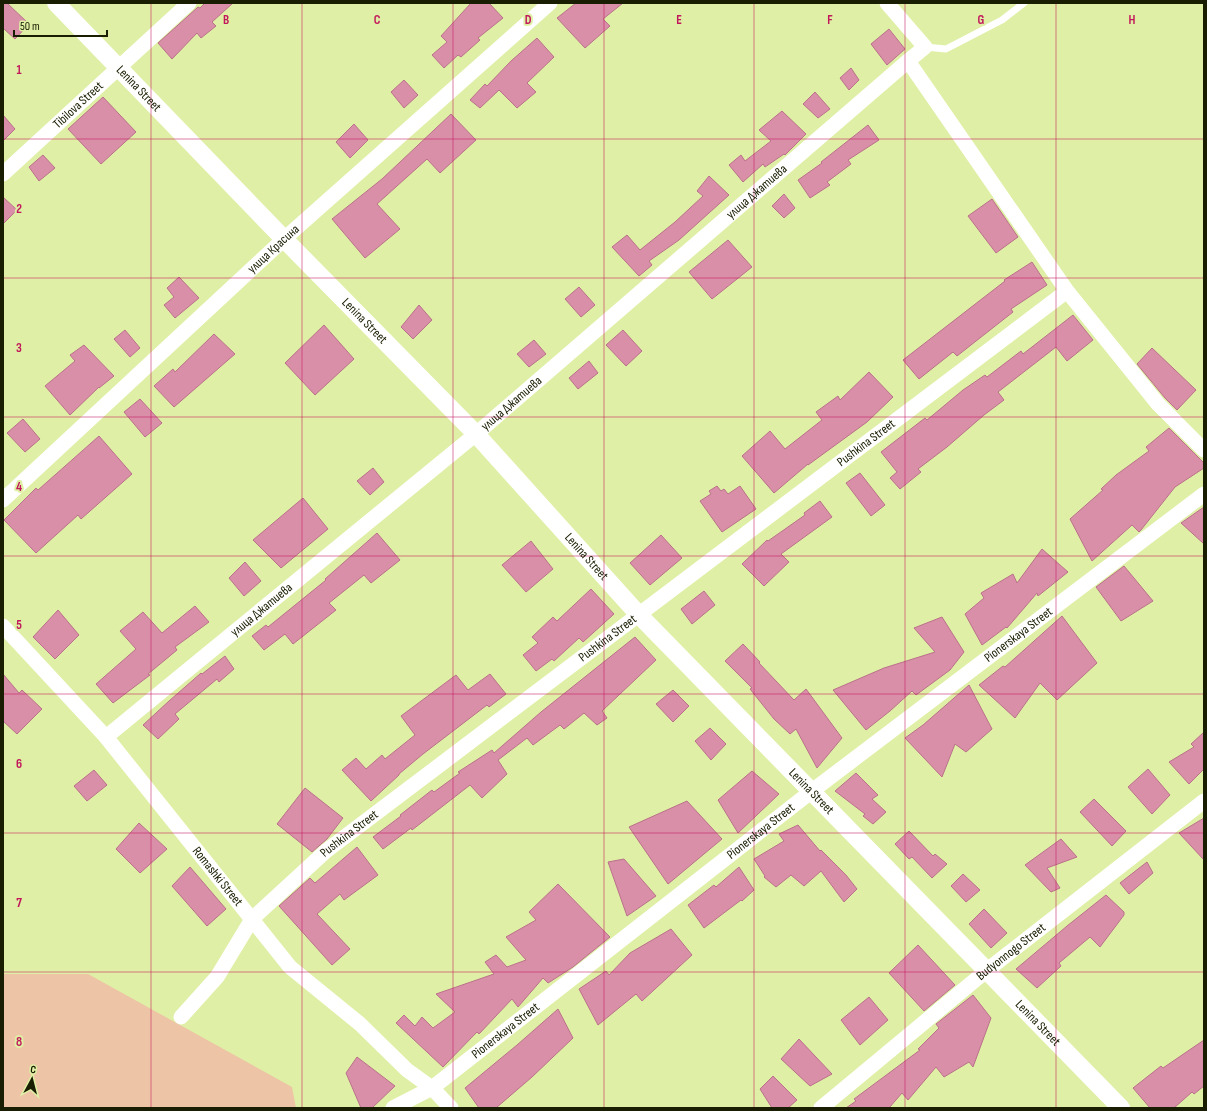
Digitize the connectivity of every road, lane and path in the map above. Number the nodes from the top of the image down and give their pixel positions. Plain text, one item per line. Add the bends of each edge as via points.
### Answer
1 (56, 3) edge
2 (189, 3) edge
3 (550, 3) edge
4 (887, 3) edge
5 (1024, 3) edge
6 (924, 47) junction
7 (908, 62) junction
8 (118, 68) junction
9 (3, 174) edge
10 (284, 240) junction
11 (1067, 291) junction
12 (476, 434) junction
13 (1204, 450) edge
14 (1204, 494) edge
15 (3, 500) edge
16 (639, 615) junction
17 (3, 626) edge
18 (106, 737) junction
19 (812, 791) junction
20 (1204, 801) edge
21 (252, 919) junction
22 (986, 971) junction
23 (181, 1017) dead end
24 (432, 1088) junction
25 (393, 1108) edge
26 (451, 1108) edge
27 (821, 1108) edge
28 (1121, 1108) edge

1 - 8 street, Lenina Street
2 - 8 street, Tibilova Street
3 - 10 street, улица Красина
4 - 6 street
5 - 6 lane via 1002,20 946,49
6 - 7 street, улица Джатиева
7 - 11 street
7 - 12 street, улица Джатиева
8 - 9 street, Tibilova Street
8 - 10 street, Lenina Street
10 - 12 street, Lenina Street
10 - 15 street, улица Красина
11 - 13 street via 1158,404
11 - 16 street, Pushkina Street
12 - 16 street, Lenina Street
12 - 18 street, улица Джатиева
14 - 19 street, Pionerskaya Street
16 - 19 street, Lenina Street
16 - 21 street, Pushkina Street via 326,851
17 - 18 street, Romashki Street
18 - 21 street, Romashki Street
19 - 22 street, Lenina Street
19 - 24 street, Pionerskaya Street
20 - 22 street, Budyonnogo Street
21 - 23 street, Pushkina Street via 218,976
21 - 24 street, Romashki Street via 290,967 360,1024 407,1070
22 - 27 street, Budyonnogo Street
22 - 28 street, Lenina Street
24 - 25 street, Pionerskaya Street
24 - 26 street, Romashki Street

